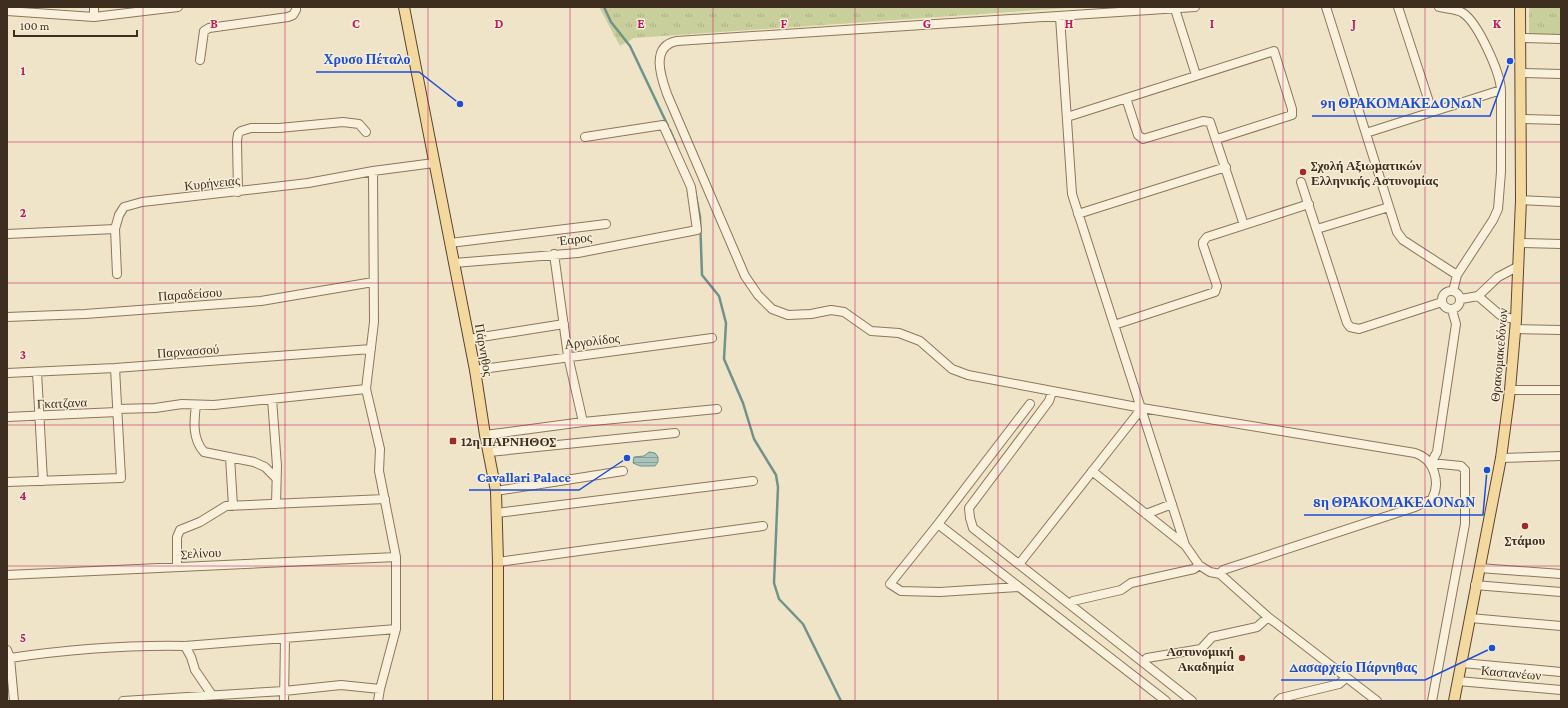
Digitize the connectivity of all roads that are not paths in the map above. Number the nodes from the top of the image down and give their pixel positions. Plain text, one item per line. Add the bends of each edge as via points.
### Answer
1 (94, 7) edge
2 (178, 7) edge
3 (296, 7) edge
4 (404, 7) edge
5 (1195, 7) edge
6 (1326, 7) edge
7 (1398, 7) edge
8 (1439, 7) edge
9 (1520, 7) edge
10 (1175, 9) junction
11 (7, 10) edge
12 (1060, 17) junction
13 (94, 18) junction
14 (1521, 38) junction
15 (1561, 39) edge
16 (200, 60) dead end
17 (1521, 73) junction
18 (1561, 74) edge
19 (1196, 75) junction
20 (1501, 90) junction
21 (1126, 98) junction
22 (1432, 111) junction
23 (1067, 117) junction
24 (1521, 119) junction
25 (1561, 120) edge
26 (366, 132) dead end
27 (1366, 133) junction
28 (585, 137) dead end
29 (1217, 140) junction
30 (434, 163) junction
31 (1226, 167) junction
32 (373, 171) junction
33 (1302, 182) dead end
34 (238, 192) junction
35 (1521, 200) junction
36 (1561, 202) edge
37 (1309, 204) junction
38 (1389, 207) junction
39 (1078, 214) junction
40 (606, 224) dead end
41 (1244, 225) junction
42 (115, 229) junction
43 (1317, 229) junction
44 (7, 234) edge
45 (450, 243) junction
46 (1520, 243) junction
47 (1561, 244) edge
48 (554, 254) junction
49 (454, 263) junction
50 (1519, 266) junction
51 (118, 274) dead end
52 (1457, 275) junction
53 (373, 282) junction
54 (1453, 291) junction
55 (1478, 296) junction
56 (1461, 299) junction
57 (1442, 302) junction
58 (1452, 310) junction
59 (7, 318) edge
60 (564, 324) junction
61 (1516, 325) junction
62 (1114, 326) junction
63 (1561, 330) edge
64 (469, 338) junction
65 (712, 338) dead end
66 (371, 349) junction
67 (568, 356) junction
68 (115, 368) junction
69 (475, 370) junction
70 (37, 372) junction
71 (7, 373) edge
72 (366, 389) junction
73 (1510, 390) junction
74 (1561, 390) edge
75 (1052, 392) junction
76 (272, 399) junction
77 (1030, 404) dead end
78 (196, 405) junction
79 (716, 408) dead end
80 (1142, 408) junction
81 (117, 411) junction
82 (40, 416) junction
83 (7, 417) edge
84 (583, 422) junction
85 (675, 433) dead end
86 (485, 435) junction
87 (489, 452) junction
88 (1561, 456) edge
89 (230, 457) junction
90 (1501, 458) junction
91 (1431, 463) junction
92 (624, 471) dead end
93 (1092, 471) junction
94 (276, 478) junction
95 (43, 481) junction
96 (753, 481) dead end
97 (7, 482) edge
98 (496, 491) junction
99 (385, 499) junction
100 (276, 504) junction
101 (1172, 504) junction
102 (233, 506) junction
103 (497, 513) junction
104 (1146, 514) junction
105 (938, 524) junction
106 (763, 526) dead end
107 (1185, 545) junction
108 (396, 557) junction
109 (498, 562) junction
110 (1020, 563) junction
111 (1199, 565) junction
112 (178, 566) junction
113 (1478, 568) junction
114 (1220, 574) junction
115 (1561, 574) edge
116 (7, 575) edge
117 (1475, 585) junction
118 (1019, 587) junction
119 (1561, 592) edge
120 (1070, 604) junction
121 (1268, 617) junction
122 (1470, 618) junction
123 (1561, 626) edge
124 (396, 629) junction
125 (285, 638) junction
126 (185, 646) junction
127 (8, 654) edge
128 (1144, 662) junction
129 (1462, 663) junction
130 (1561, 672) edge
131 (1346, 678) junction
132 (1458, 681) junction
133 (380, 689) junction
134 (1561, 690) edge
135 (284, 691) junction
136 (212, 695) junction
137 (14, 701) edge
138 (123, 701) edge
139 (284, 701) edge
140 (378, 701) edge
141 (498, 701) edge
142 (1166, 701) edge
143 (1192, 701) edge
144 (1278, 701) edge
145 (1377, 701) edge
146 (1432, 701) edge
147 (1454, 701) edge

1 - 13 street
2 - 13 street
3 - 16 street via 293,15 288,17 209,28 204,31
4 - 30 main road, Πάρνηθος
5 - 10 street
6 - 27 street
7 - 22 street
8 - 20 street via 1460,12 1467,18 1493,60
9 - 14 main road, Θρακομακεδόνων
10 - 12 street
10 - 19 street
11 - 13 street
12 - 23 street
12 - 75 street via 677,41 664,47 659,62 667,94 745,276 772,309 788,315 837,310 844,312 871,331 899,333 920,341 952,369 968,375
14 - 15 street
14 - 17 main road, Θρακομακεδόνων
17 - 18 street
17 - 24 main road, Θρακομακεδόνων
19 - 21 street
19 - 29 street via 1274,51 1283,78 1292,115
20 - 22 street
20 - 52 street via 1501,172 1498,209 1494,220
21 - 23 street
21 - 29 street via 1140,138 1146,139 1207,120 1212,125
22 - 27 street
23 - 39 street via 1071,186
24 - 25 street
24 - 35 main road, Θρακομακεδόνων
26 - 34 street via 358,124 343,122 251,128 242,131 238,134 237,141
27 - 38 street
28 - 48 street, Έαρος via 663,125 691,187 698,230 578,253
29 - 31 street
30 - 32 street, Κυρήνειας
30 - 45 main road, Πάρνηθος
31 - 39 street
31 - 41 street
32 - 34 street, Κυρήνειας
32 - 53 street
33 - 37 street
34 - 42 street, Κυρήνειας via 142,202 124,207
35 - 36 street
35 - 46 main road, Θρακομακεδόνων
37 - 41 street
37 - 43 street
38 - 43 street
38 - 52 street via 1399,236
39 - 62 street
40 - 45 street
41 - 62 street via 1207,237 1203,242 1217,286 1215,292
42 - 44 street
42 - 51 street
43 - 57 street via 1350,326 1359,329
45 - 49 main road, Πάρνηθος
46 - 47 street
46 - 50 main road, Θρακομακεδόνων
48 - 49 street, Έαρος
48 - 60 street
49 - 64 main road, Πάρνηθος
50 - 55 street via 1498,277
50 - 61 main road, Θρακομακεδόνων
52 - 54 street
53 - 59 street, Παραδείσου via 261,301
53 - 66 street via 374,322
54 - 56 street
54 - 57 street via 1445,294
55 - 56 street
55 - 61 street
56 - 58 street via 1460,305
57 - 58 street via 1444,307
58 - 91 street via 1456,324 1437,452
60 - 64 street
60 - 67 street
61 - 63 street
61 - 73 main road, Θρακομακεδόνων
62 - 80 street
64 - 69 main road, Πάρνηθος
65 - 67 street, Αργολίδος
66 - 68 street, Παρνασσού
66 - 72 street
67 - 69 street, Αργολίδος
67 - 84 street
68 - 70 street, Παρνασσού
68 - 81 street
69 - 86 main road, Πάρνηθος
70 - 71 street, Παρνασσού
70 - 82 street
72 - 76 street, Γκατζανα
72 - 99 street via 380,448 379,471
73 - 74 street
73 - 90 main road, Θρακομακεδόνων
75 - 80 street
75 - 110 street via 1049,401 969,508 974,528
76 - 78 street, Γκατζανα
76 - 94 street
77 - 105 street
78 - 81 street, Γκατζανα
78 - 89 street via 194,424 199,446 204,452 212,455
79 - 84 street
80 - 91 street via 1415,453 1424,456
80 - 93 street
80 - 101 street
81 - 82 street, Γκατζανα
81 - 95 street via 121,478
82 - 83 street, Γκατζανα
82 - 95 street
84 - 86 street
85 - 87 street
86 - 87 main road, Πάρνηθος
87 - 98 main road, Πάρνηθος
88 - 90 street
89 - 94 street via 265,466
89 - 102 street
90 - 113 main road, Θρακομακεδόνων
91 - 114 street via 1436,485 1432,499 1415,507 1223,570
91 - 146 street via 1461,466 1465,470 1465,524
92 - 98 street
93 - 104 street
93 - 110 street
94 - 100 street
95 - 97 street
96 - 103 street
98 - 103 main road, Πάρνηθος
99 - 100 street
99 - 108 street
100 - 102 street
101 - 104 street
101 - 107 street
102 - 112 street via 226,506 200,522 180,530 177,537
103 - 109 main road, Πάρνηθος
104 - 107 street
105 - 118 street
105 - 118 street via 890,584 901,591 940,592
106 - 109 street
107 - 111 street
108 - 112 street, Σελίνου
108 - 124 street
109 - 141 main road, Πάρνηθος
110 - 120 street
111 - 114 street via 1210,572
111 - 120 street via 1194,569 1131,583 1121,590 1073,601
112 - 116 street, Σελίνου
113 - 115 street
113 - 117 main road, Θρακομακεδόνων
114 - 121 street
117 - 119 street
117 - 122 main road, Θρακομακεδόνων
118 - 142 street
120 - 128 street
121 - 128 street via 1257,627 1212,637 1201,649 1147,658
121 - 131 street
122 - 123 street
122 - 129 main road, Θρακομακεδόνων
124 - 125 street
124 - 133 street
125 - 126 street
125 - 135 street
126 - 127 street
126 - 136 street via 195,670
127 - 137 street
128 - 143 street
129 - 130 street
129 - 132 main road, Θρακομακεδόνων
131 - 144 street via 1339,684 1281,698
131 - 145 street
132 - 134 street, Καστανέων
132 - 147 main road, Θρακομακεδόνων
133 - 135 street via 341,685
133 - 140 street
135 - 136 street
135 - 139 street
136 - 138 street

